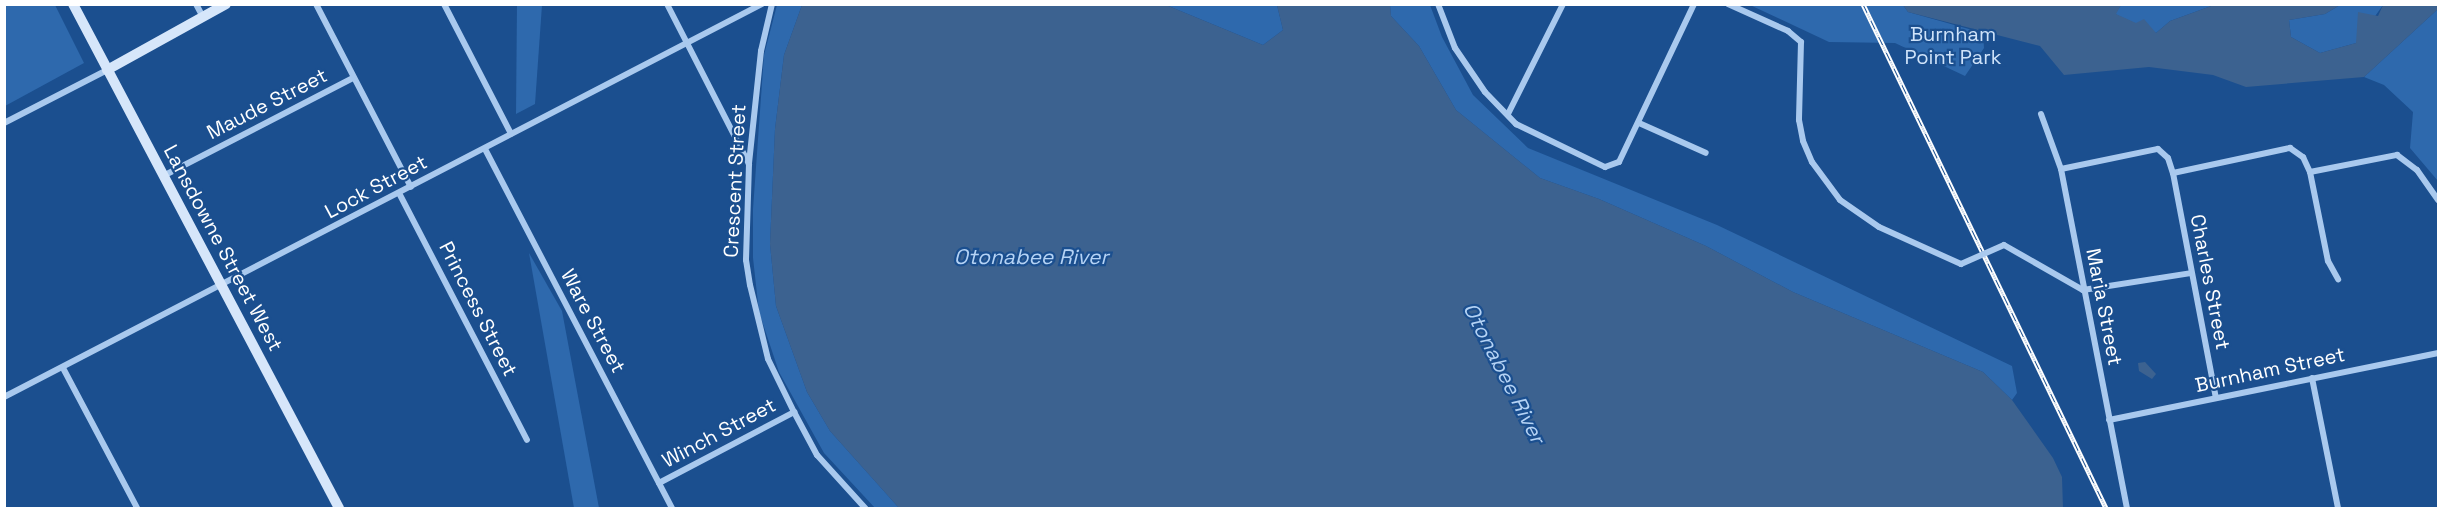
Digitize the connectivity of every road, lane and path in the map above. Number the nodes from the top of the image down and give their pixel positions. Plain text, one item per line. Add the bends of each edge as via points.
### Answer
1 (73, 4) edge
2 (196, 4) edge
3 (226, 4) edge
4 (316, 4) edge
5 (444, 4) edge
6 (667, 4) edge
7 (762, 4) edge
8 (772, 4) edge
9 (1438, 4) edge
10 (1563, 4) edge
11 (1694, 4) edge
12 (1728, 4) edge
13 (203, 17) junction
14 (687, 43) junction
15 (107, 70) junction
16 (353, 78) junction
17 (1508, 114) junction
18 (2041, 114) dead end
19 (4, 123) edge
20 (1639, 123) junction
21 (511, 134) junction
22 (484, 149) junction
23 (1706, 153) dead end
24 (749, 164) junction
25 (2061, 169) junction
26 (2173, 172) junction
27 (2310, 172) junction
28 (165, 176) junction
29 (411, 187) junction
30 (399, 193) junction
31 (2439, 200) edge
32 (2191, 273) junction
33 (2338, 279) dead end
34 (223, 286) junction
35 (2083, 290) junction
36 (2439, 353) edge
37 (63, 368) junction
38 (2312, 378) junction
39 (4, 397) edge
40 (2216, 398) junction
41 (794, 412) junction
42 (2109, 420) junction
43 (527, 440) dead end
44 (659, 483) junction
45 (137, 508) edge
46 (339, 508) edge
47 (672, 508) edge
48 (864, 508) edge
49 (2127, 508) edge
50 (2338, 508) edge

1 - 15 main road, Lansdowne Street West
2 - 13 street
3 - 13 main road
4 - 16 street
5 - 21 street
6 - 14 street
7 - 14 street, Lock Street
8 - 24 street, Crescent Street via 761,51
9 - 17 street via 1455,48 1485,92
10 - 17 street
11 - 20 street
12 - 35 street, bridge via 1788,31 1801,42 1799,120 1803,141 1812,162 1840,200 1879,228 1961,264 2004,244
13 - 15 main road
14 - 21 street, Lock Street
14 - 24 street
15 - 19 street
15 - 28 main road, Lansdowne Street West
16 - 28 street, Maude Street
16 - 29 street
17 - 20 street via 1524,130 1595,166 1619,162
18 - 25 street, Maria Street
20 - 23 street
21 - 22 street, Lock Street
22 - 29 street, Lock Street
22 - 44 street, Ware Street
24 - 41 street, Crescent Street via 746,260 750,285 768,359
25 - 26 street via 2158,149 2168,158
25 - 35 street, Maria Street
26 - 27 street via 2290,148 2303,157
26 - 32 street, Charles Street
27 - 31 street via 2397,155 2417,170
27 - 33 street via 2328,261
28 - 34 main road, Lansdowne Street West
29 - 30 street, Lock Street
30 - 34 street, Lock Street
30 - 43 street, Princess Street
32 - 35 street
32 - 40 street, Charles Street
34 - 37 street, Lock Street
34 - 46 main road, Lansdowne Street West
35 - 42 street, Maria Street
36 - 38 street, Burnham Street
37 - 39 street, Lock Street
37 - 45 street
38 - 40 street, Burnham Street
38 - 50 street
40 - 42 street, Burnham Street
41 - 44 street, Winch Street
41 - 48 street, Crescent Street via 817,455
42 - 49 street, Maria Street
44 - 47 street, Ware Street

